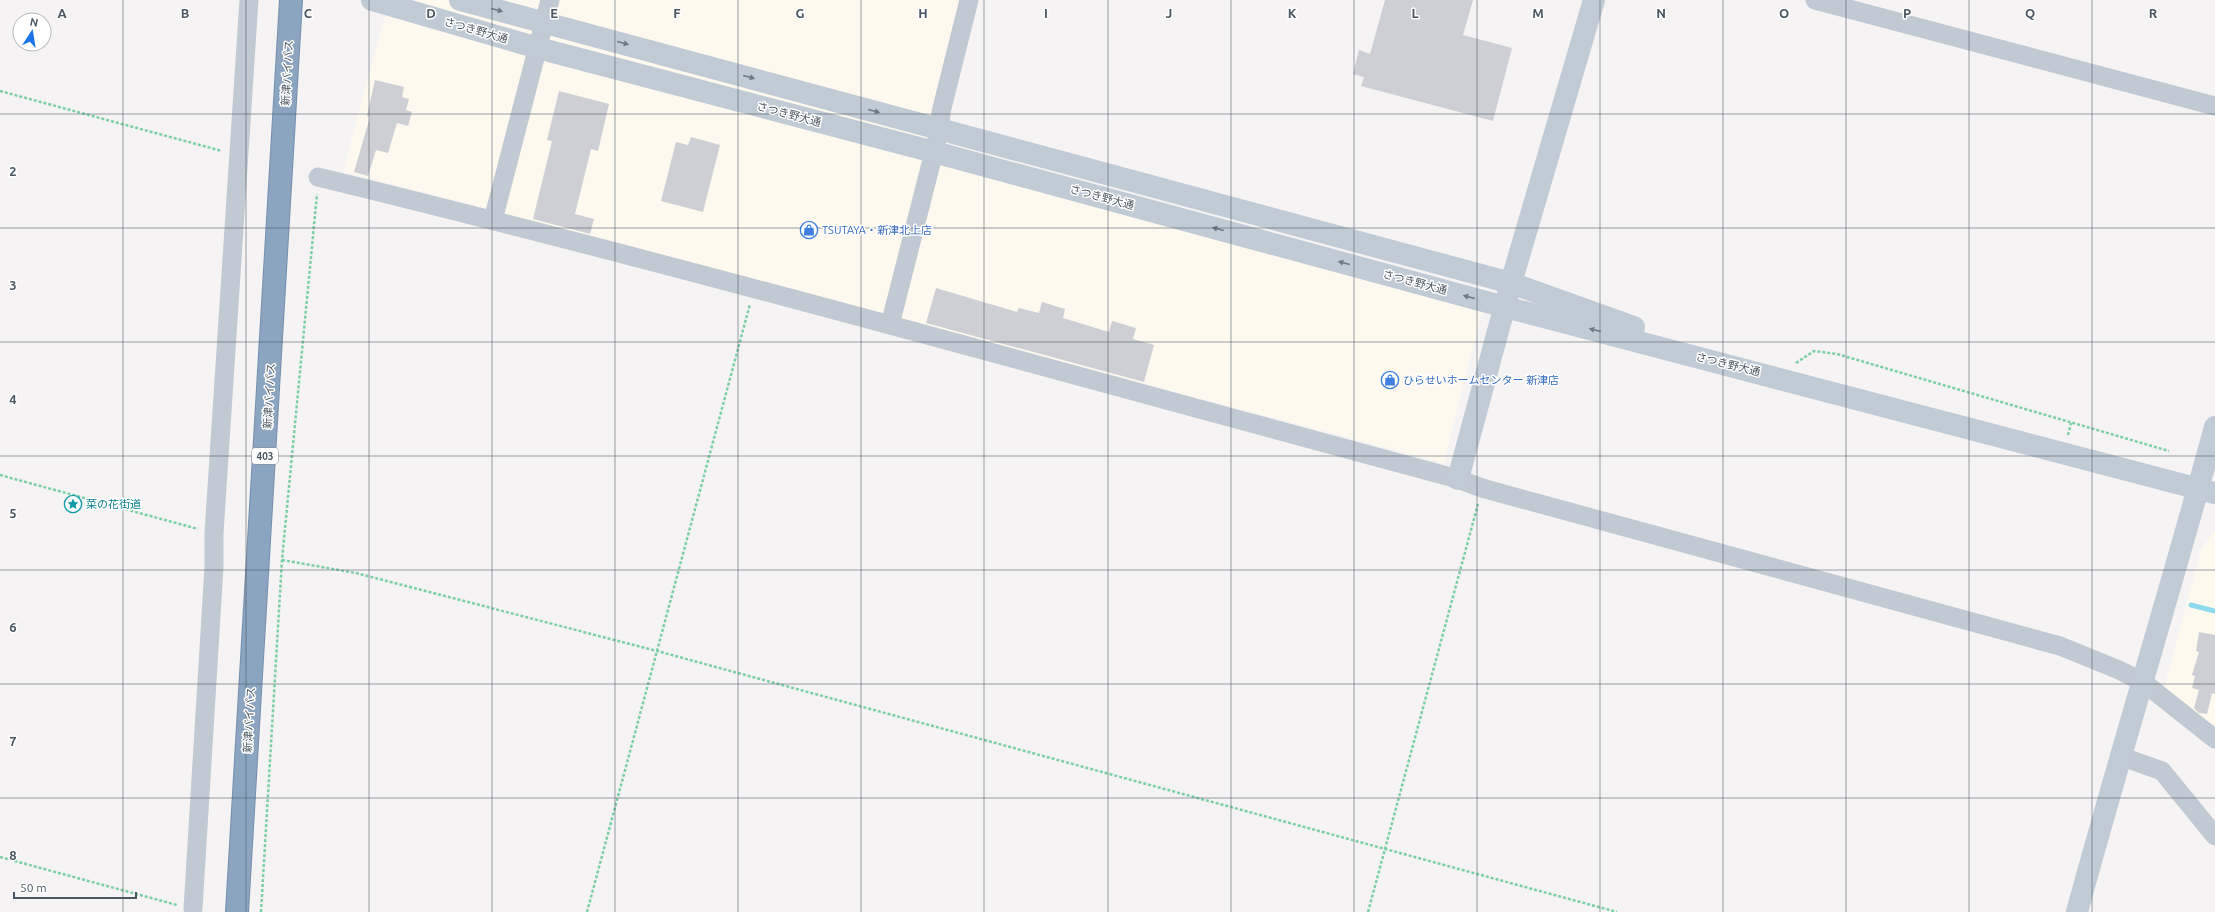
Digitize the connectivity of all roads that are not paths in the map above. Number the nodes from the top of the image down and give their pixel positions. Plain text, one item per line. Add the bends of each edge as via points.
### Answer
1 (249, 0) edge
2 (291, 0) edge
3 (372, 0) edge
4 (460, 0) edge
5 (550, 0) edge
6 (969, 0) edge
7 (1594, 0) edge
8 (1815, 0) edge
9 (545, 22) junction
10 (538, 48) junction
11 (2215, 106) edge
12 (940, 128) junction
13 (934, 152) junction
14 (318, 177) road end
15 (493, 220) junction
16 (1511, 283) junction
17 (1505, 307) junction
18 (890, 325) junction
19 (1768, 374) junction
20 (2215, 427) edge
21 (1458, 479) junction
22 (2207, 490) edge
23 (2142, 682) junction
24 (2215, 739) edge
25 (2120, 756) junction
26 (2215, 836) edge
27 (193, 909) road end
28 (237, 912) edge
29 (2077, 912) edge

1 - 27 street via 214,533
2 - 28 highway, 新津バイパス / 403
3 - 10 street, さつき野大通
4 -> 9 street, さつき野大通
5 - 9 street
6 - 12 street via 941,112
7 - 16 street
8 - 11 street
9 - 10 street
9 -> 12 street, さつき野大通
10 - 13 street, さつき野大通
10 - 15 street
12 - 13 street
12 - 16 street, さつき野大通
17 -> 13 street, さつき野大通
13 - 18 street
14 - 15 street
15 - 18 street
16 - 17 street
16 - 19 street, さつき野大通
19 -> 17 street, さつき野大通
17 - 21 street
18 - 21 street
19 - 22 street
20 - 22 street
21 - 23 street via 1482,488 2060,646
22 - 23 street
23 - 24 street
23 - 25 street
25 - 26 street via 2162,771
25 - 29 street

